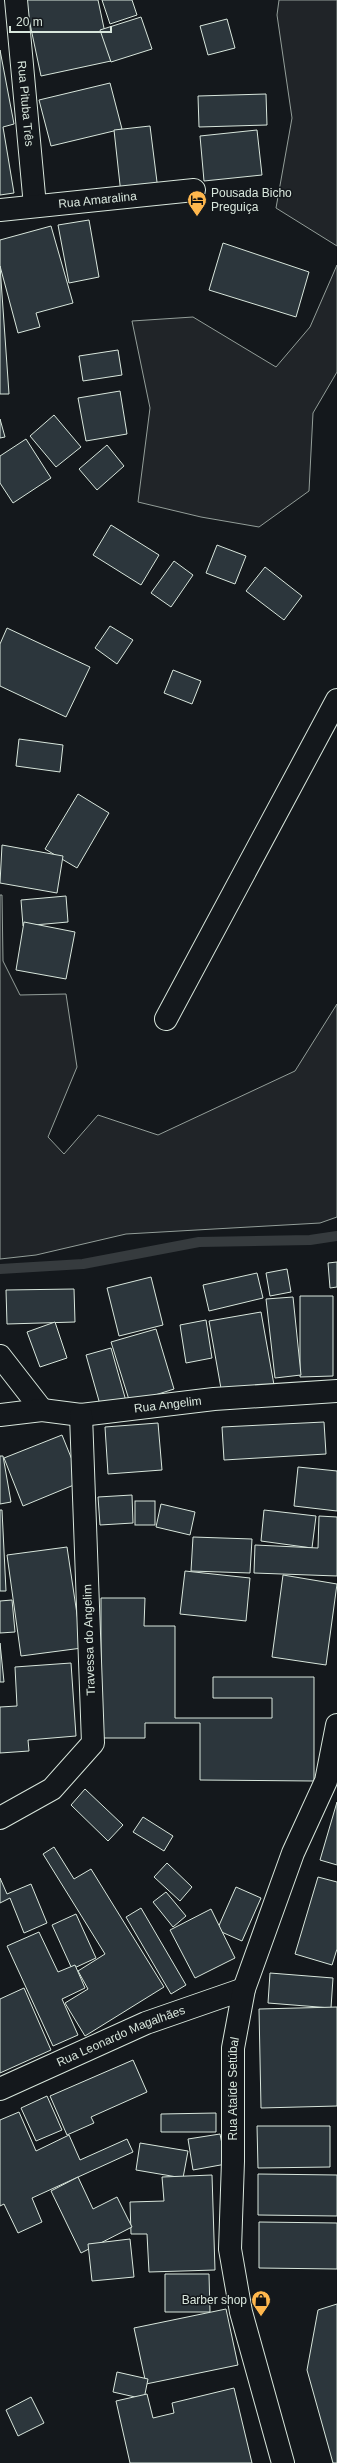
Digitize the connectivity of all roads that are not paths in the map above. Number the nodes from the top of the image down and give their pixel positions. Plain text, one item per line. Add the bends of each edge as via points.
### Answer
1 (16, 0) edge
2 (194, 190) dead end
3 (35, 206) junction
4 (0, 210) edge
5 (337, 700) edge
6 (166, 1019) dead end
7 (0, 1356) edge
8 (337, 1391) edge
9 (42, 1410) junction
10 (0, 1415) edge
11 (81, 1415) junction
12 (337, 1725) edge
13 (0, 1818) edge
14 (244, 1989) junction
15 (0, 2089) edge
16 (283, 2463) edge

1 - 3 street, Rua Pituba Três
2 - 3 street, Rua Amaralina
3 - 4 street, Rua Amaralina
5 - 6 street
7 - 9 street
8 - 11 street, Rua Angelim via 214,1398
9 - 10 street, Rua Angelim
9 - 11 street, Rua Angelim
11 - 13 street, Travessa do Angelim via 93,1743 52,1789
12 - 14 street, Rua Ataíde Setúbal via 326,1781 293,1853
14 - 15 street, Rua Leonardo Magalhães via 146,2023
14 - 16 street, Rua Ataíde Setúbal via 233,2048 230,2249 241,2312

